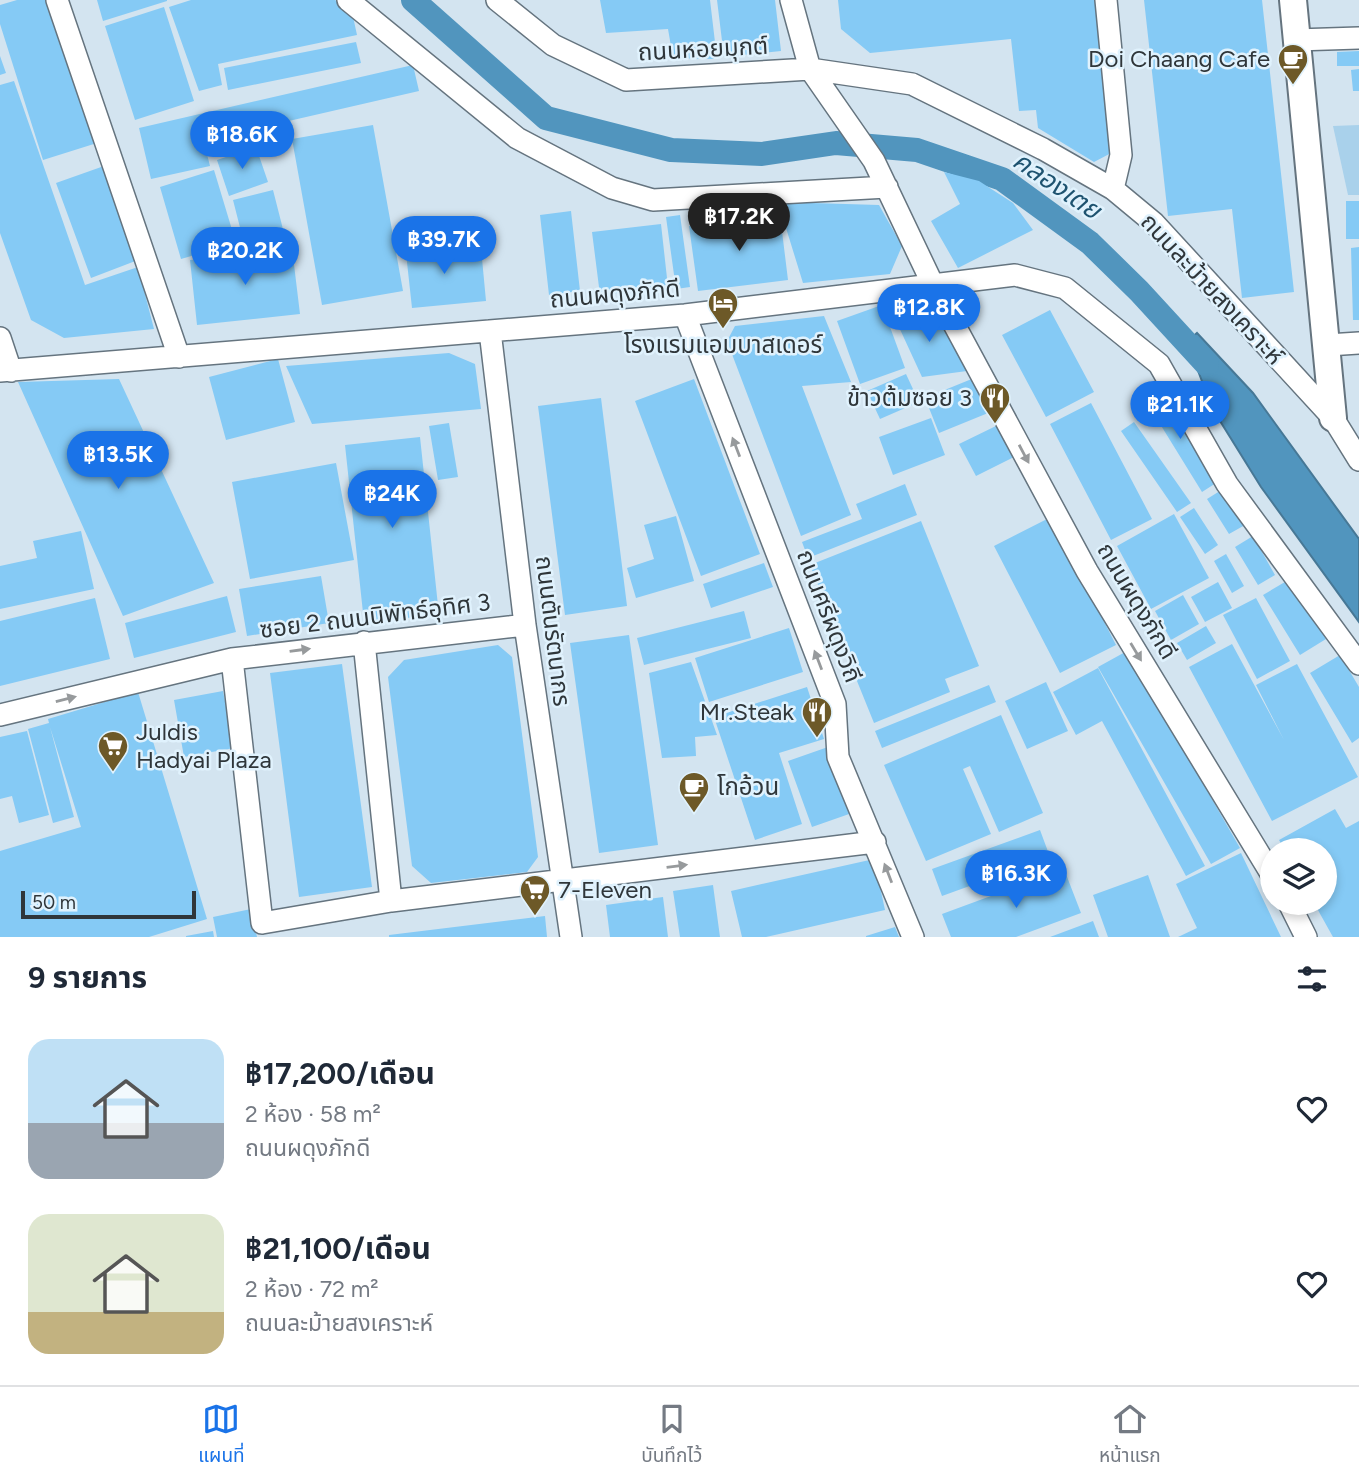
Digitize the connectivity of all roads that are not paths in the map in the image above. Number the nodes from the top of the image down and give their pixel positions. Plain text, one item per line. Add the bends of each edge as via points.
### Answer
1 (57, 0) edge
2 (348, 0) edge
3 (497, 0) edge
4 (791, 0) edge
5 (1106, 0) edge
6 (1293, 0) edge
7 (1359, 38) edge
8 (1296, 40) junction
9 (810, 69) junction
10 (887, 187) junction
11 (1113, 189) junction
12 (934, 286) junction
13 (685, 315) junction
14 (490, 331) junction
15 (0, 338) edge
16 (1359, 342) edge
17 (1328, 345) junction
18 (179, 357) junction
19 (6, 371) edge
20 (1333, 418) junction
21 (1359, 460) edge
22 (525, 625) junction
23 (364, 642) junction
24 (232, 659) junction
25 (1359, 663) edge
26 (0, 715) edge
27 (876, 842) junction
28 (1260, 855) edge
29 (560, 880) junction
30 (391, 901) junction
31 (1295, 915) edge
32 (571, 937) edge
33 (913, 937) edge
34 (1306, 937) edge

1 - 18 street
2 - 10 street via 517,138 612,188 653,200
3 - 9 street, ถนนหอยมุกต์ via 553,45 626,80
4 - 9 street
5 - 11 street via 1121,155
6 - 8 street, ถนนละม้ายสงเคราะห์
7 - 8 street
8 - 17 street, ถนนละม้ายสงเคราะห์
9 - 10 street
9 - 11 street, ถนนละม้ายสงเคราะห์ via 912,84
10 - 12 street
11 - 20 street, ถนนละม้ายสงเคราะห์ via 1154,223
12 - 13 street, ถนนผดุงภักดี
12 - 25 street via 1015,275 1065,288 1159,364 1227,484
12 -> 28 street, ถนนผดุงภักดี via 1087,571
13 - 14 street, ถนนผดุงภักดี
27 -> 13 street, ถนนศรีผดุงวิถี via 838,757 835,704
14 - 18 street, ถนนผดุงภักดี
14 - 22 street, ถนนตันรัตนากร
15 - 19 street
16 - 17 street
17 - 20 street, ถนนละม้ายสงเคราะห์
18 - 19 street, ถนนผดุงภักดี
20 - 21 street, ถนนละม้ายสงเคราะห์
22 - 23 street, ซอย 2 ถนนนิพัทธ์อุทิศ 3
22 - 29 street, ถนนตันรัตนากร
24 -> 23 street, ซอย 2 ถนนนิพัทธ์อุทิศ 3
23 - 30 street
26 -> 24 street, ซอย 2 ถนนนิพัทธ์อุทิศ 3
24 - 30 street via 262,923
29 -> 27 street
33 -> 27 street, ถนนศรีผดุงวิถี
29 - 30 street
29 - 32 street, ถนนตันรัตนากร
31 - 34 street

